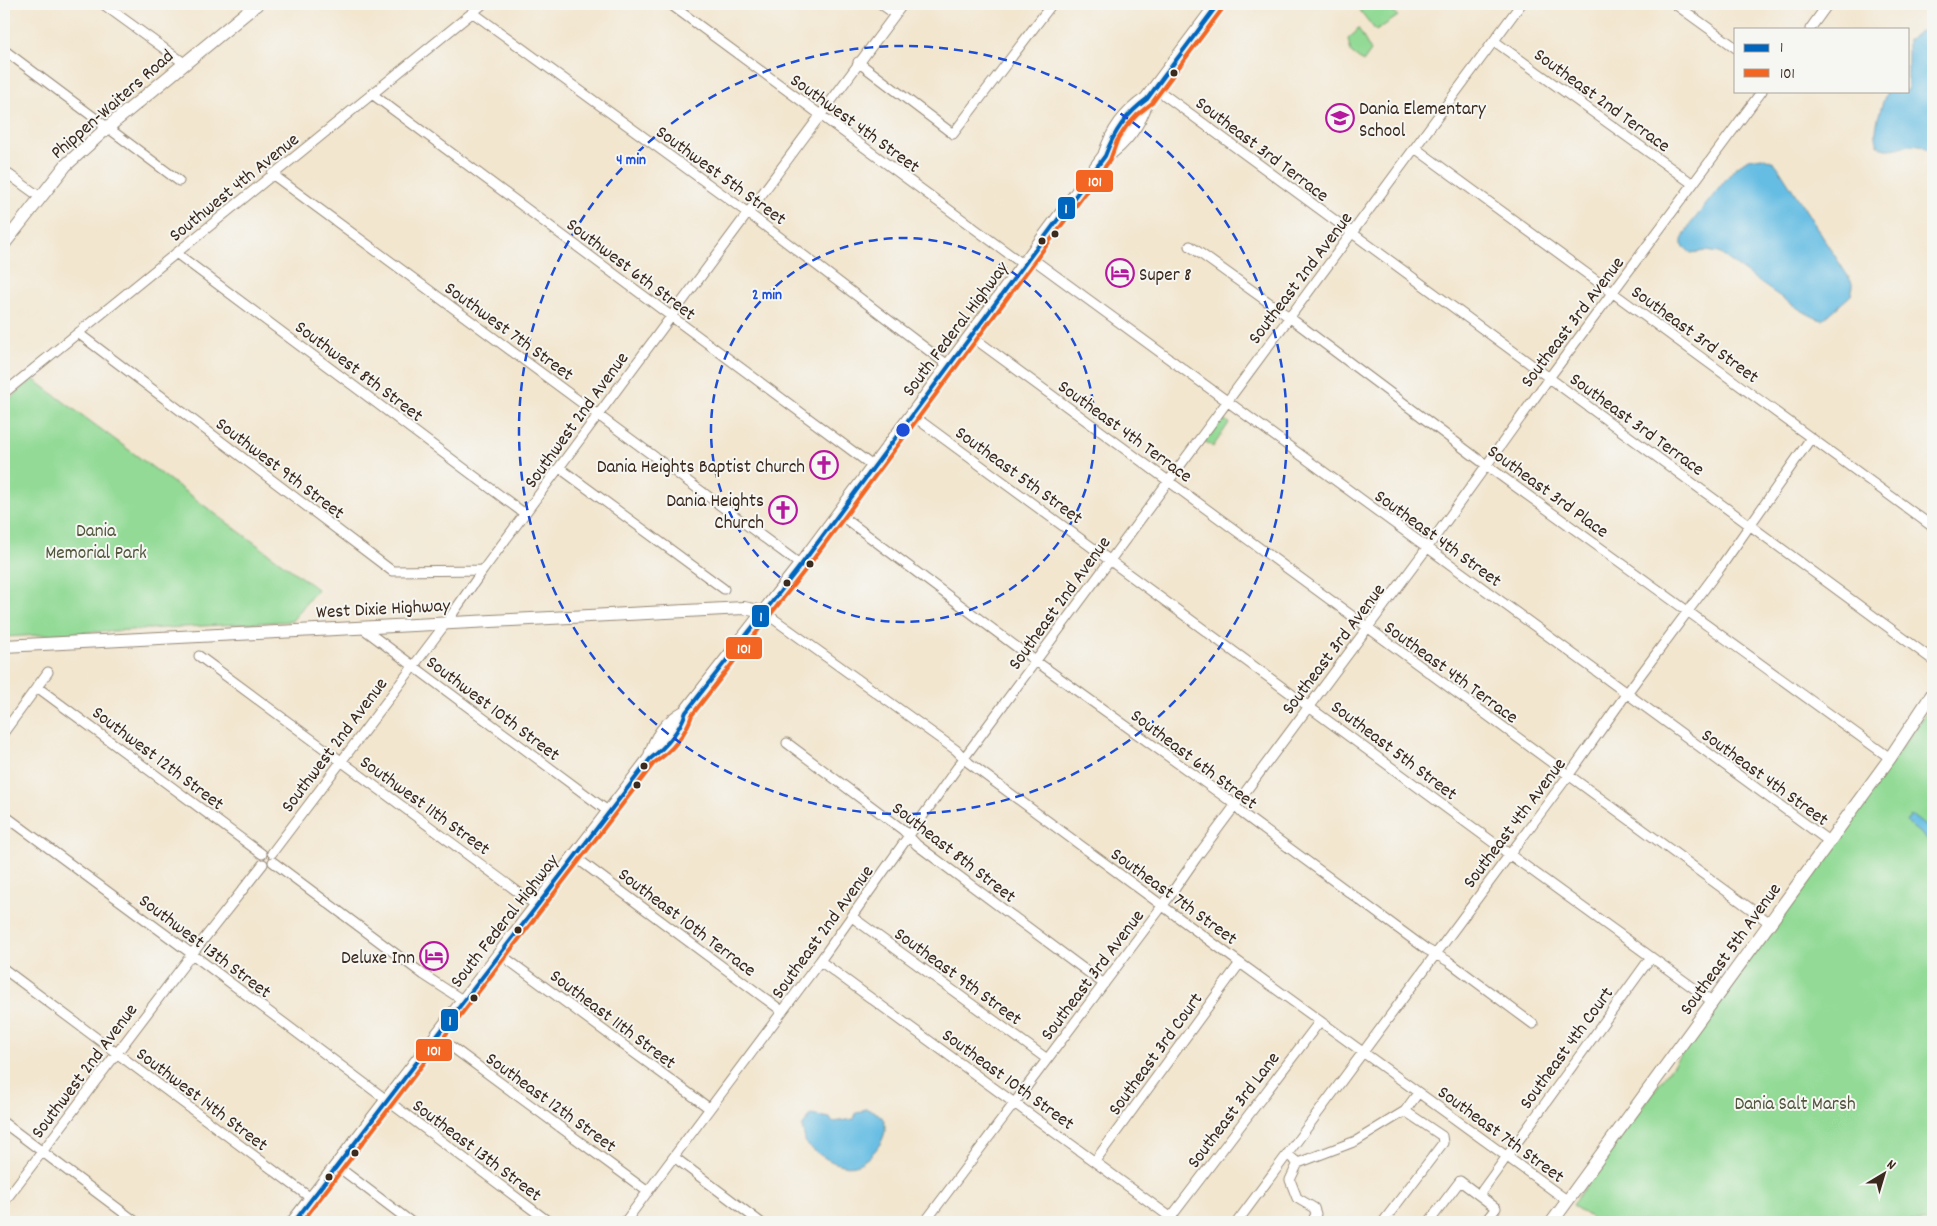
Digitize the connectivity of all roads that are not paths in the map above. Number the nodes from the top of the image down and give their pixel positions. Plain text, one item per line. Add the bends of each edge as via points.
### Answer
1 (104, 4) edge
2 (257, 4) edge
3 (483, 4) edge
4 (670, 4) edge
5 (881, 4) edge
6 (903, 4) edge
7 (1052, 4) edge
8 (1218, 4) edge
9 (1521, 4) edge
10 (1676, 4) edge
11 (1828, 4) edge
12 (472, 12) junction
13 (895, 14) junction
14 (1811, 28) edge
15 (1494, 41) junction
16 (1734, 47) edge
17 (4, 50) edge
18 (858, 62) junction
19 (184, 63) junction
20 (1761, 92) edge
21 (372, 94) junction
22 (1151, 94) junction
23 (819, 116) junction
24 (108, 127) junction
25 (1415, 148) junction
26 (4, 171) edge
27 (272, 174) junction
28 (179, 181) dead end
29 (1693, 184) junction
30 (40, 197) junction
31 (748, 213) junction
32 (1351, 233) junction
33 (4, 244) edge
34 (1190, 246) dead end
35 (176, 252) junction
36 (1027, 261) junction
37 (1613, 293) junction
38 (670, 317) junction
39 (1289, 317) junction
40 (78, 333) junction
41 (971, 336) junction
42 (949, 366) junction
43 (1549, 378) junction
44 (4, 393) edge
45 (1227, 401) junction
46 (598, 415) junction
47 (912, 415) junction
48 (1811, 438) junction
49 (1486, 465) junction
50 (560, 467) junction
51 (874, 467) junction
52 (1168, 481) junction
53 (525, 514) junction
54 (839, 514) junction
55 (1750, 526) junction
56 (1933, 527) edge
57 (1427, 548) junction
58 (1110, 560) junction
59 (801, 565) junction
60 (483, 570) junction
61 (723, 589) dead end
62 (1688, 610) junction
63 (764, 612) junction
64 (446, 622) junction
65 (361, 626) junction
66 (1367, 628) junction
67 (4, 646) edge
68 (198, 656) dead end
69 (1036, 660) junction
70 (1933, 660) edge
71 (413, 666) junction
72 (48, 672) dead end
73 (37, 687) junction
74 (1626, 693) junction
75 (1933, 693) edge
76 (1309, 706) junction
77 (4, 732) edge
78 (787, 743) dead end
79 (964, 758) junction
80 (1890, 758) junction
81 (340, 761) junction
82 (1568, 776) junction
83 (1235, 806) junction
84 (609, 812) junction
85 (4, 815) edge
86 (909, 836) junction
87 (1830, 842) junction
88 (1508, 854) junction
89 (575, 856) junction
90 (269, 860) junction
91 (537, 906) junction
92 (1163, 906) junction
93 (852, 917) junction
94 (1770, 923) junction
95 (192, 954) junction
96 (500, 954) junction
97 (1435, 954) junction
98 (1651, 957) junction
99 (820, 961) junction
100 (1240, 963) junction
101 (4, 969) edge
102 (1104, 984) junction
103 (464, 1001) junction
104 (1713, 1002) junction
105 (782, 1011) junction
106 (1320, 1021) junction
107 (1533, 1024) dead end
108 (437, 1036) junction
109 (1362, 1052) junction
110 (116, 1054) junction
111 (1047, 1059) junction
112 (1418, 1093) junction
113 (387, 1102) junction
114 (1015, 1102) junction
115 (709, 1108) junction
116 (1405, 1111) junction
117 (4, 1123) edge
118 (42, 1152) junction
119 (1287, 1154) junction
120 (1506, 1156) junction
121 (674, 1157) junction
122 (1095, 1162) junction
123 (1298, 1163) junction
124 (337, 1166) junction
125 (648, 1192) junction
126 (1479, 1195) junction
127 (312, 1199) junction
128 (1568, 1201) junction
129 (4, 1202) edge
130 (1174, 1220) edge
131 (136, 1222) edge
132 (294, 1222) edge
133 (411, 1222) edge
134 (549, 1222) edge
135 (624, 1222) edge
136 (760, 1222) edge
137 (925, 1222) edge
138 (1237, 1222) edge
139 (1312, 1222) edge
140 (1383, 1222) edge
141 (1429, 1222) edge
142 (1485, 1222) edge
143 (1552, 1222) edge

1 - 19 street
2 - 19 street, Phippen-Waiters Road
3 - 12 street, Southwest 4th Avenue
4 - 23 street, Southwest 4th Street
5 - 13 street
6 - 13 street, Southwest 2nd Avenue
7 - 18 street via 953,134
8 - 22 main road, South Federal Highway
9 - 15 street, Southeast 2nd Avenue
10 - 16 street
11 - 14 street
12 - 21 street, Southwest 4th Avenue
12 - 31 street, Southwest 5th Street
13 - 18 street, Southwest 2nd Avenue
15 - 25 street, Southeast 2nd Avenue
15 - 29 street, Southeast 2nd Terrace
17 - 24 street
18 - 23 street, Southwest 2nd Avenue
19 - 24 street, Phippen-Waiters Road
20 - 29 street, Southeast 3rd Avenue
21 - 27 street, Southwest 4th Avenue
21 - 38 street, Southwest 6th Street
22 - 32 street, Southeast 3rd Terrace
22 - 36 main road, South Federal Highway via 1142,116 1120,146 1105,156
23 - 31 street, Southwest 2nd Avenue
23 - 36 street, Southwest 4th Street
24 - 28 street
24 - 30 street, Phippen-Waiters Road via 66,165
25 - 32 street, Southeast 2nd Avenue
25 - 37 street, Southeast 3rd Street
26 - 30 street
27 - 35 street, Southwest 4th Avenue
27 - 46 street, Southwest 7th Street
29 - 37 street, Southeast 3rd Avenue
30 - 33 street, Phippen-Waiters Road
31 - 38 street, Southwest 2nd Avenue
31 - 42 street, Southwest 5th Street
32 - 39 street, Southeast 2nd Avenue
32 - 43 street, Southeast 3rd Terrace
34 - 39 street, Southeast 3rd Place
35 - 40 street, Southwest 4th Avenue
35 - 53 street, Southwest 8th Street
36 - 41 main road, South Federal Highway
36 - 45 street, Southeast 4th Street
37 - 43 street, Southeast 3rd Avenue
37 - 48 street, Southeast 3rd Street
38 - 46 street, Southwest 2nd Avenue
38 - 51 street, Southwest 6th Street
39 - 45 street, Southeast 2nd Avenue
39 - 49 street, Southeast 3rd Place
40 - 44 street, Southwest 4th Avenue
40 - 60 street, Southwest 9th Street via 392,571
41 - 42 main road, South Federal Highway
41 - 52 street, Southeast 4th Terrace
42 - 47 main road, South Federal Highway
43 - 49 street, Southeast 3rd Avenue
43 - 55 street, Southeast 3rd Terrace
45 - 52 street, Southeast 2nd Avenue
45 - 57 street, Southeast 4th Street
46 - 50 street, Southwest 2nd Avenue
46 - 59 street, Southwest 7th Street
47 - 51 main road, South Federal Highway
47 - 58 street, Southeast 5th Street
48 - 55 street, Southeast 4th Avenue
48 - 56 street, Southeast 3rd Street
49 - 57 street, Southeast 3rd Avenue
49 - 62 street, Southeast 3rd Place
50 - 53 street, Southwest 2nd Avenue
50 - 61 street
51 - 54 main road, South Federal Highway
52 - 58 street, Southeast 2nd Avenue
52 - 66 street, Southeast 4th Terrace
53 - 60 street, Southwest 2nd Avenue
54 - 59 main road, South Federal Highway
54 - 69 street, Southeast 6th Street
55 - 62 street, Southeast 4th Avenue
55 - 70 street, Southeast 3rd Terrace
57 - 66 street, Southeast 3rd Avenue
57 - 74 street, Southeast 4th Street
58 - 69 street, Southeast 2nd Avenue
58 - 76 street, Southeast 5th Street
59 - 63 main road, South Federal Highway
60 - 64 street, Southwest 2nd Avenue
62 - 74 street, Southeast 4th Avenue
62 - 80 street, Southeast 3rd Place
63 - 64 street, West Dixie Highway via 744,608
63 - 79 street, Southeast 7th Street
63 - 84 main road, South Federal Highway via 686,712 672,719 654,743 650,759
64 - 65 street, West Dixie Highway
64 - 71 street, Southwest 2nd Avenue
65 - 67 street, West Dixie Highway
65 - 71 street, Southwest 10th Street
66 - 76 street, Southeast 3rd Avenue
66 - 82 street, Southeast 4th Terrace
68 - 81 street, Southwest 11th Street
69 - 79 street, Southeast 2nd Avenue
69 - 83 street, Southeast 6th Street
71 - 81 street, Southwest 2nd Avenue
71 - 84 street, Southwest 10th Street
72 - 73 street
73 - 77 street
73 - 90 street, Southwest 12th Street via 262,854 265,852
74 - 82 street, Southeast 4th Avenue
74 - 87 street, Southeast 4th Street
75 - 80 street, Southeast 5th Avenue
76 - 83 street, Southeast 3rd Avenue
76 - 88 street, Southeast 5th Street
78 - 86 street, Southeast 8th Street
79 - 86 street, Southeast 2nd Avenue
79 - 92 street, Southeast 7th Street
80 - 87 street, Southeast 5th Avenue
81 - 90 street, Southwest 2nd Avenue
81 - 91 street, Southwest 11th Street
82 - 88 street, Southeast 4th Avenue
82 - 94 street, Southeast 4th Terrace
83 - 92 street, Southeast 3rd Avenue
83 - 97 street, Southeast 6th Street
84 - 89 main road, South Federal Highway
85 - 95 street, Southwest 13th Street
86 - 93 street, Southeast 2nd Avenue
86 - 102 street, Southeast 8th Street
87 - 94 street, Southeast 5th Avenue
88 - 97 street, Southeast 4th Avenue
88 - 98 street, Southeast 5th Street
89 - 91 main road, South Federal Highway
89 - 105 street, Southeast 10th Terrace
90 - 95 street, Southwest 2nd Avenue
90 - 103 street
91 - 96 main road, South Federal Highway
92 - 100 street, Southeast 7th Street
92 - 102 street, Southeast 3rd Avenue
93 - 99 street, Southeast 2nd Avenue
93 - 111 street, Southeast 9th Street
94 - 104 street, Southeast 5th Avenue
95 - 110 street, Southwest 2nd Avenue
95 - 113 street, Southwest 13th Street
96 - 103 main road, South Federal Highway
96 - 115 street, Southeast 11th Street
97 - 107 street, Southeast 6th Street
97 - 109 street, Southeast 4th Avenue
98 - 104 street, Southeast 5th Street
98 - 120 street, Southeast 4th Court
99 - 105 street, Southeast 2nd Avenue
99 - 114 street, Southeast 10th Street
100 - 106 street, Southeast 7th Street
100 - 122 street, Southeast 3rd Court
101 - 110 street, Southwest 14th Street
102 - 111 street, Southeast 3rd Avenue
103 - 108 main road, South Federal Highway
104 - 128 street, Southeast 5th Avenue
105 - 115 street, Southeast 2nd Avenue
106 - 109 street, Southeast 7th Street
106 - 130 street, Southeast 3rd Lane
108 - 113 main road, South Federal Highway
108 - 125 street, Southeast 12th Street
109 - 112 street, Southeast 7th Street
109 - 119 street, Southeast 4th Avenue
110 - 118 street, Southwest 2nd Avenue
110 - 127 street, Southwest 14th Street
111 - 114 street, Southeast 3rd Avenue
112 - 116 street
112 - 120 street, Southeast 7th Street
113 - 124 main road, South Federal Highway
113 - 134 street, Southeast 13th Street
114 - 122 street, Southeast 10th Street
114 - 137 street, Southeast 3rd Avenue
115 - 121 street, Southeast 2nd Avenue
116 - 123 street via 1356,1140
116 - 140 street via 1442,1136 1443,1143
117 - 118 street
118 - 129 street, Southwest 2nd Avenue
118 - 131 street
119 - 123 street
119 - 138 street, Southeast 4th Avenue
120 - 126 street, Southeast 4th Court
120 - 128 street, Southeast 7th Street
121 - 125 street, Southeast 2nd Avenue
121 - 136 street
122 - 130 street, Southeast 10th Street
123 - 139 street via 1290,1180 1297,1198 1314,1208 1316,1214
124 - 127 main road, South Federal Highway
124 - 133 street
125 - 135 street, Southeast 2nd Avenue
126 - 141 street via 1460,1180
126 - 142 street via 1496,1208
127 - 132 main road, South Federal Highway
128 - 143 street, Southeast 5th Avenue

